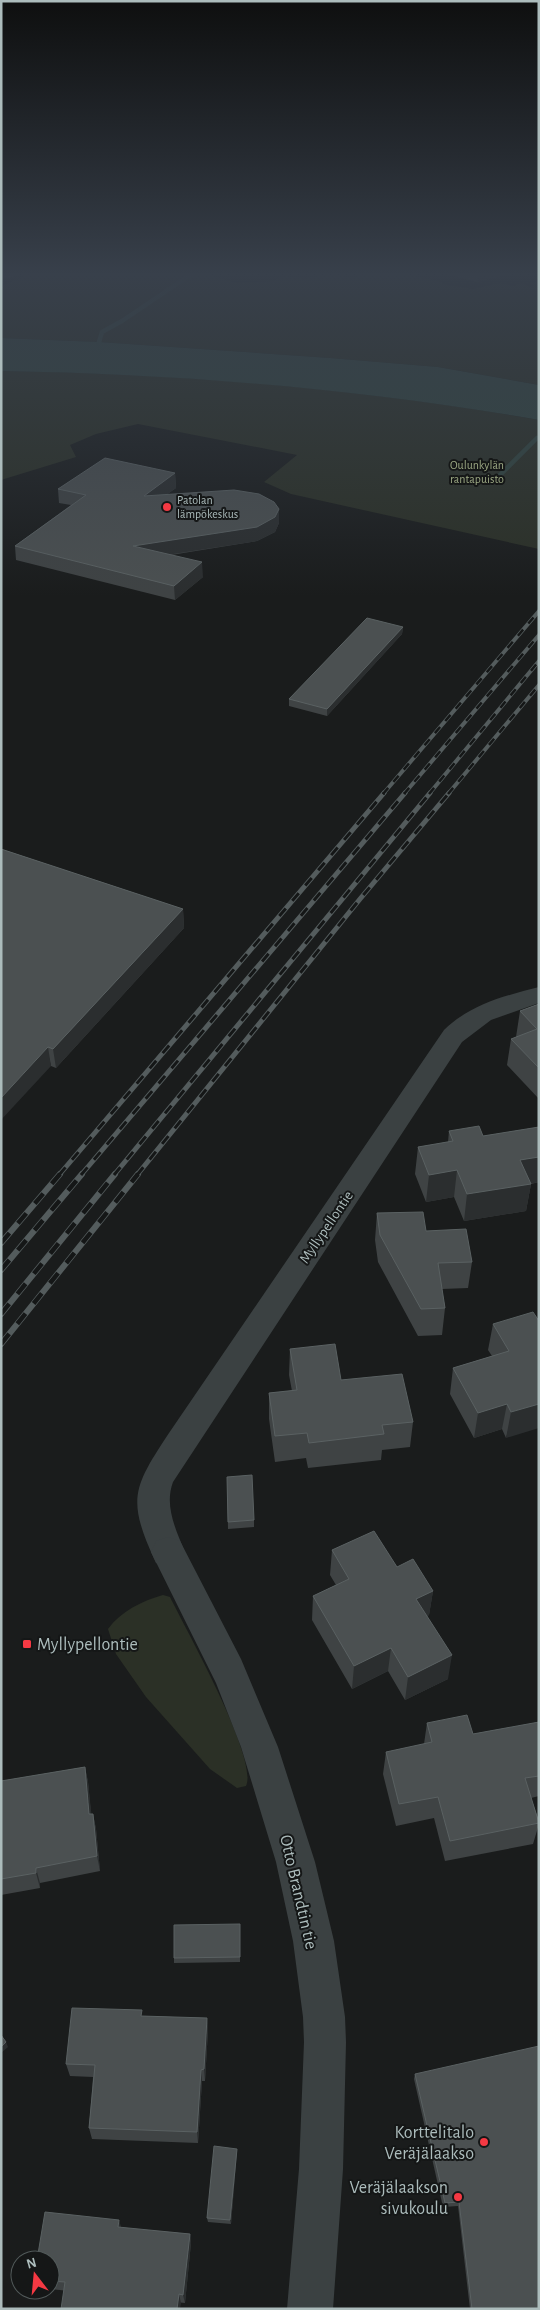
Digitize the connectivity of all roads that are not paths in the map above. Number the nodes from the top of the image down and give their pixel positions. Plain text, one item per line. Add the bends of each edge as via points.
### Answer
1 (539, 995) edge
2 (151, 1501) joint
3 (310, 2309) edge

1 - 2 street, Myllypellontie via 485,1011 469,1020 453,1036 180,1443 153,1488
2 - 3 street, Otto Brandtin tie via 168,1552 242,1701 268,1770 312,1941 324,2018 324,2088 321,2197

